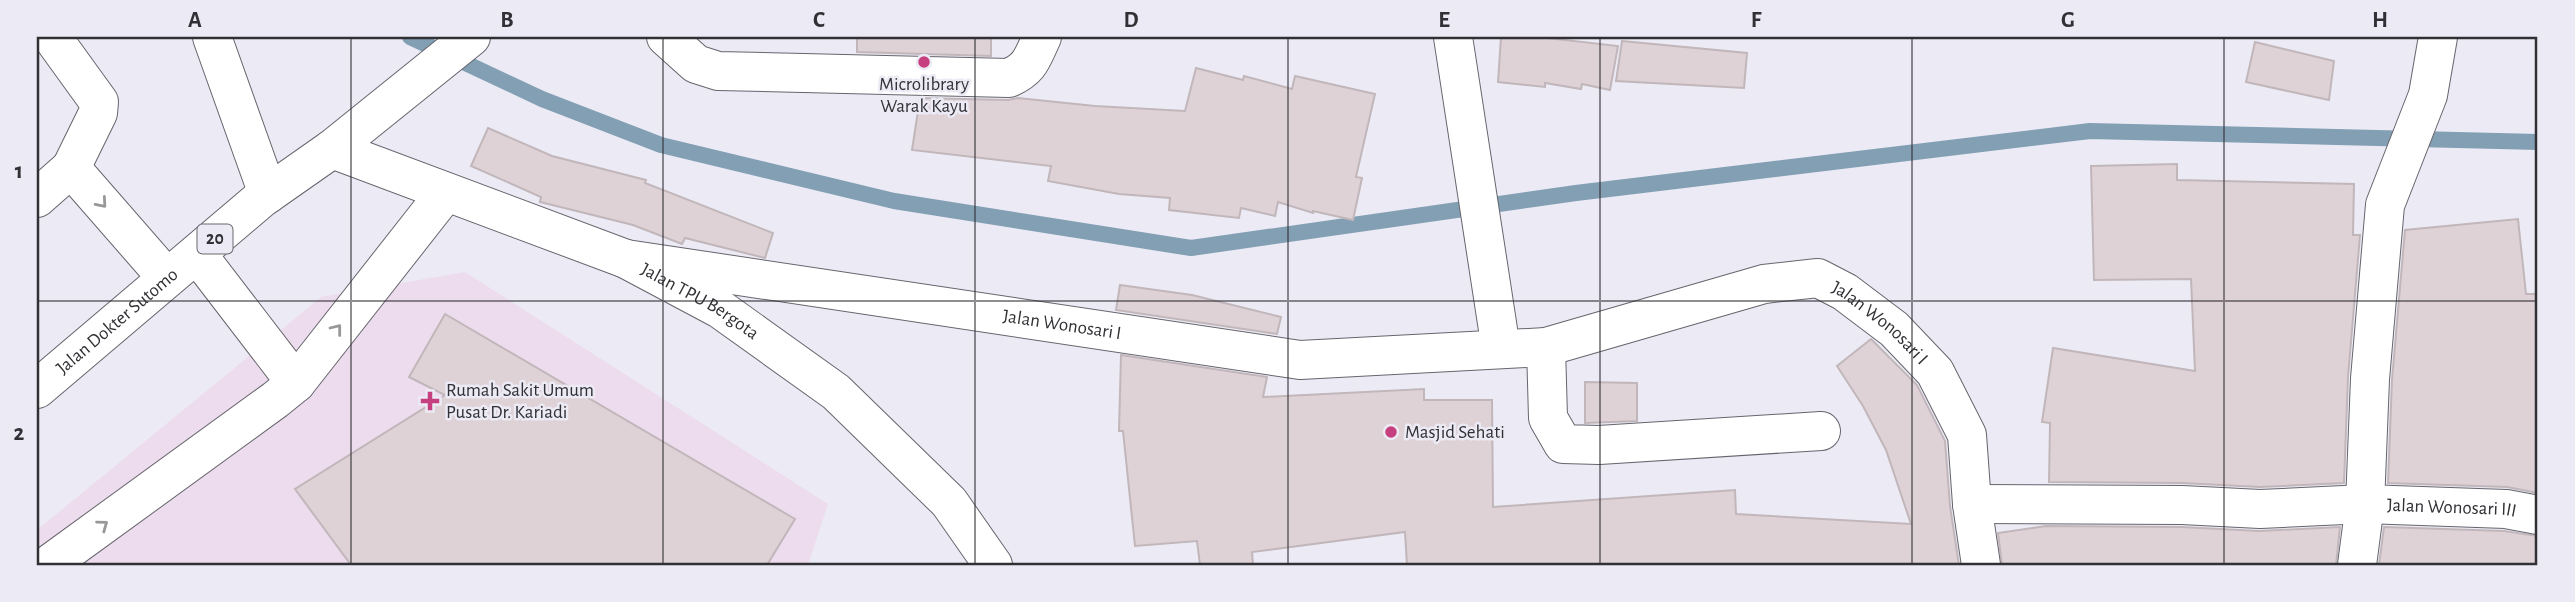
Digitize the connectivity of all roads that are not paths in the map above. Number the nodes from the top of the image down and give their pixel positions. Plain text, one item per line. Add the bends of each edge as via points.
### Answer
1 (52, 37) edge
2 (212, 37) edge
3 (471, 37) edge
4 (666, 37) edge
5 (1042, 37) edge
6 (2438, 37) edge
7 (1454, 40) edge
8 (332, 149) junction
9 (71, 168) junction
10 (446, 192) junction
11 (265, 196) junction
12 (37, 198) edge
13 (197, 254) junction
14 (625, 259) junction
15 (163, 274) junction
16 (1499, 335) junction
17 (1546, 347) junction
18 (37, 370) edge
19 (296, 383) junction
20 (37, 388) edge
21 (1821, 431) dead end
22 (1972, 504) junction
23 (2365, 504) junction
24 (2538, 516) edge
25 (48, 565) edge
26 (993, 565) edge
27 (1981, 565) edge
28 (2357, 565) edge

1 - 9 main road via 99,102
2 - 11 main road
3 - 8 main road, Jalan Dokter Sutomo / 20
4 - 5 main road via 696,64 718,71 1009,78 1030,65
6 - 23 main road via 2428,95 2385,205
7 - 16 main road
8 - 10 main road, Jalan TPU Bergota
8 - 11 main road, Jalan Dokter Sutomo / 20
9 - 12 main road
9 -> 15 main road
10 - 14 main road, Jalan TPU Bergota
19 -> 10 main road
11 - 13 main road, Jalan Dokter Sutomo / 20
11 - 15 main road, Jalan Dokter Sutomo via 257,192
13 - 15 main road, Jalan Dokter Sutomo / 20
13 - 19 main road
14 - 16 main road, Jalan Wonosari I via 1300,360
14 - 26 main road, Jalan TPU Bergota via 720,309 836,392 949,502
15 - 18 main road, Jalan Dokter Sutomo
15 - 20 main road, Jalan Dokter Sutomo / 20
16 - 17 main road, Jalan Wonosari I
17 - 21 main road via 1548,418 1563,444
17 - 22 main road, Jalan Wonosari I via 1764,284 1818,278 1894,329 1935,372 1967,435
25 -> 19 main road
22 - 23 main road, Jalan Wonosari III via 2260,509
22 - 27 main road, Jalan Wonosari I
23 - 24 main road, Jalan Wonosari III via 2506,509
23 - 28 main road

